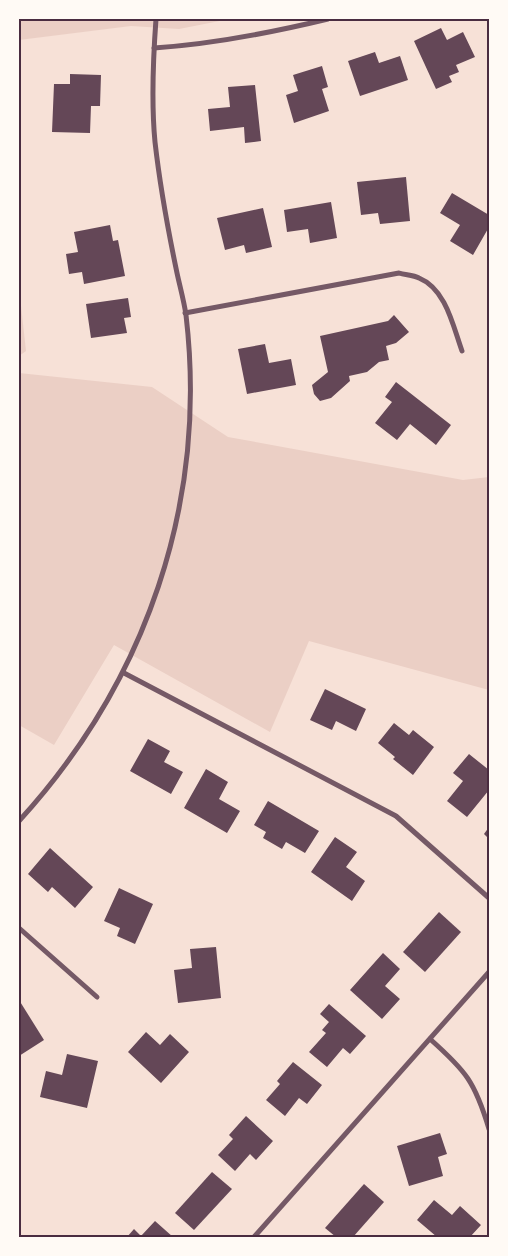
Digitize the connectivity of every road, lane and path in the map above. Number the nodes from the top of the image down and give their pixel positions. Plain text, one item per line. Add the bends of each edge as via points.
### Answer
1 (156, 19) edge
2 (328, 19) edge
3 (154, 48) junction
4 (185, 313) junction
5 (462, 351) dead end
6 (124, 673) junction
7 (19, 821) edge
8 (489, 898) edge
9 (19, 928) edge
10 (489, 972) edge
11 (97, 997) dead end
12 (430, 1039) junction
13 (489, 1128) edge
14 (254, 1237) edge

1 - 3 street
2 - 3 street via 269,34
3 - 4 street via 152,112 155,143
4 - 5 street via 399,273 419,278 443,300
4 - 6 street via 191,415 183,490 169,554 148,619
6 - 7 street via 63,767
6 - 8 street via 396,816
9 - 11 street
10 - 12 street
12 - 13 street via 469,1078 480,1098
12 - 14 street

